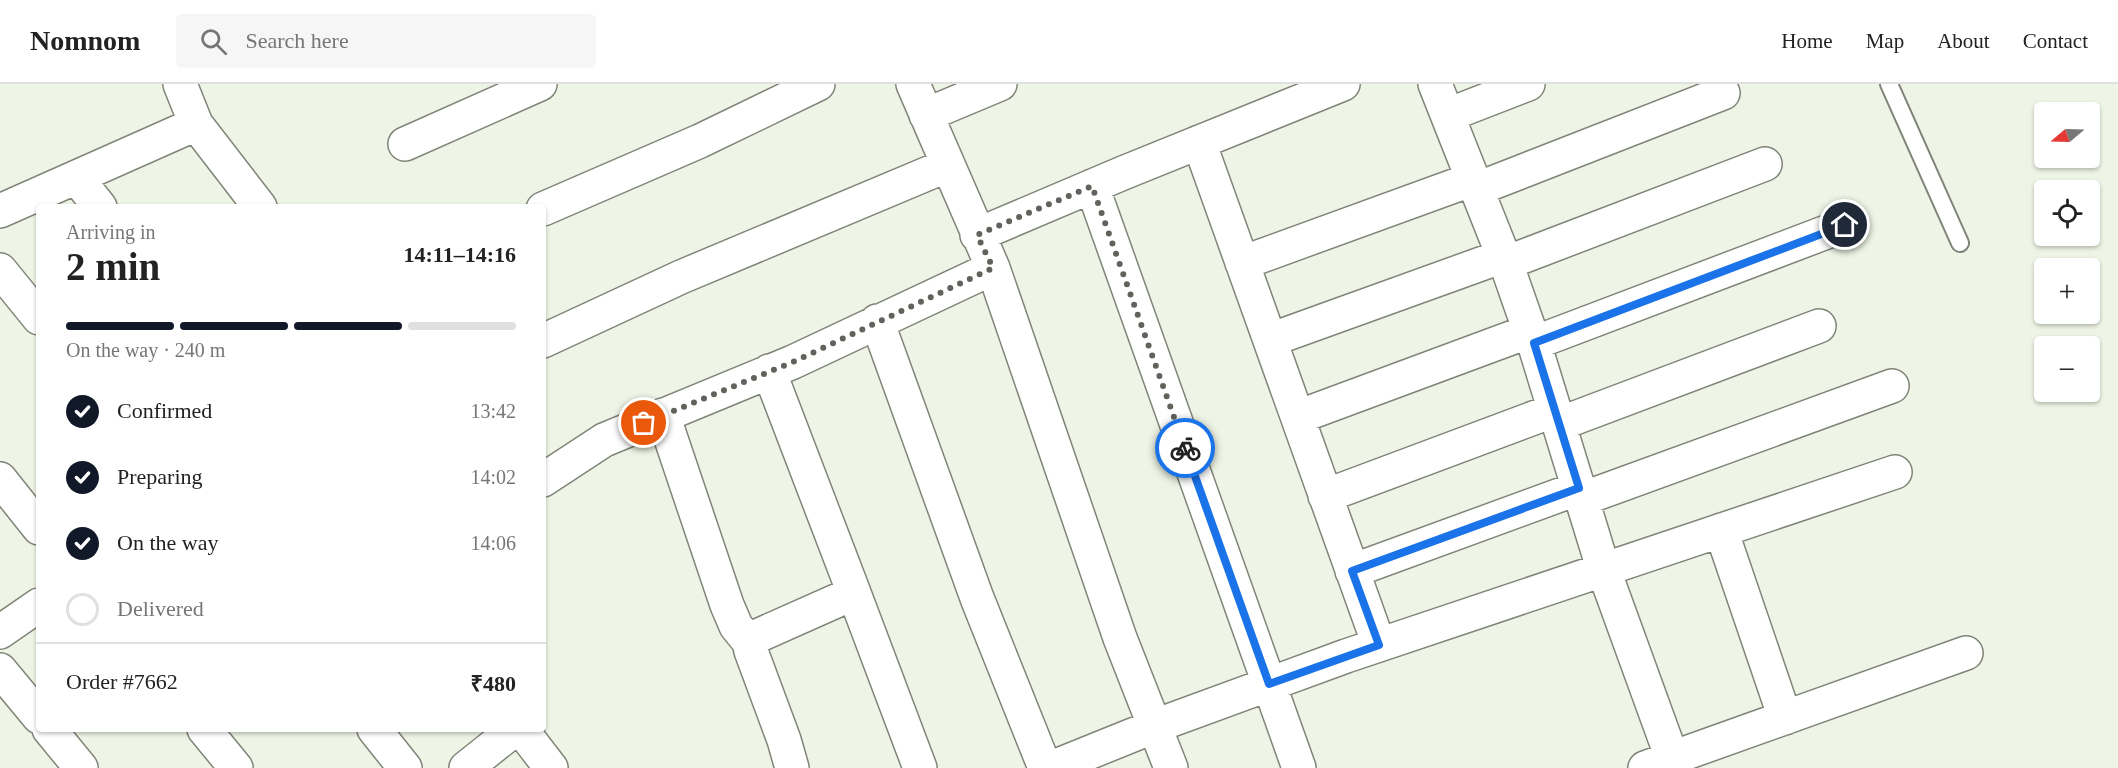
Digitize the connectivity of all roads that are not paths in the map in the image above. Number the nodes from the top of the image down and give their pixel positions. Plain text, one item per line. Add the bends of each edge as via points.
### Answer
1 (180, 84) edge
2 (540, 84) edge
3 (819, 84) edge
4 (913, 84) edge
5 (1000, 84) edge
6 (1343, 84) edge
7 (1435, 84) edge
8 (1528, 84) edge
9 (1889, 84) edge
10 (1723, 93) dead end
11 (926, 115) junction
12 (1448, 115) junction
13 (196, 124) junction
14 (1199, 142) junction
15 (405, 144) dead end
16 (1765, 164) dead end
17 (948, 165) junction
18 (76, 177) junction
19 (1475, 184) junction
20 (1092, 186) junction
21 (98, 204) edge
22 (258, 204) edge
23 (546, 208) edge
24 (0, 211) edge
25 (1845, 225) dead end
26 (977, 235) junction
27 (1960, 243) dead end
28 (1505, 259) junction
29 (1242, 263) junction
30 (993, 268) junction
31 (0, 270) edge
32 (36, 314) edge
33 (877, 321) junction
34 (1819, 326) dead end
35 (1532, 337) junction
36 (546, 340) edge
37 (1270, 340) junction
38 (769, 372) junction
39 (1892, 386) dead end
40 (663, 415) junction
41 (1298, 417) junction
42 (1557, 417) junction
43 (1895, 472) dead end
44 (546, 478) edge
45 (0, 479) edge
46 (1580, 494) junction
47 (1325, 496) junction
48 (36, 524) edge
49 (1720, 530) junction
50 (1604, 568) junction
51 (1352, 571) junction
52 (854, 593) junction
53 (36, 607) edge
54 (0, 632) edge
55 (749, 642) junction
56 (1379, 645) junction
57 (1966, 653) dead end
58 (0, 670) edge
59 (1269, 684) junction
60 (36, 713) edge
61 (1785, 718) junction
62 (1155, 726) junction
63 (51, 732) edge
64 (206, 732) edge
65 (376, 732) edge
66 (511, 732) edge
67 (523, 732) edge
68 (1659, 763) edge
69 (81, 768) edge
70 (236, 768) edge
71 (405, 768) edge
72 (466, 768) edge
73 (551, 768) edge
74 (792, 768) edge
75 (920, 768) edge
76 (1045, 768) edge
77 (1051, 768) edge
78 (1171, 768) edge
79 (1299, 768) edge

1 - 13 street
2 - 15 street
3 - 23 street
4 - 11 street
5 - 11 street
6 - 14 street
7 - 12 street
8 - 12 street
9 - 27 lane
10 - 19 street
11 - 17 street
12 - 19 street
13 - 18 street
13 - 22 street
14 - 20 street
14 - 29 street
16 - 28 street
17 - 26 street
17 - 36 street via 681,277
18 - 21 street
18 - 24 street
19 - 28 street
19 - 29 street
20 - 26 street
20 - 59 street
25 - 35 street
26 - 30 street
28 - 35 street
28 - 37 street
29 - 37 street
30 - 33 street
30 - 62 street via 1120,638
31 - 32 street
33 - 38 street
33 - 76 street via 977,598
34 - 42 street
35 - 41 street
35 - 42 street
37 - 41 street
38 - 40 street
38 - 52 street
39 - 46 street
40 - 44 street via 604,440
40 - 55 street via 727,605
41 - 47 street
42 - 46 street
42 - 47 street
43 - 49 street
45 - 48 street
46 - 50 street
46 - 51 street
47 - 51 street
49 - 50 street
49 - 61 street
50 - 56 street
50 - 68 street
51 - 56 street
52 - 55 street
52 - 75 street
53 - 54 street
55 - 74 street
56 - 59 street
57 - 61 street
58 - 60 street
59 - 62 street
59 - 79 street
61 - 68 street
62 - 77 street
62 - 78 street
63 - 69 street
64 - 70 street
65 - 71 street
66 - 72 street
67 - 73 street

